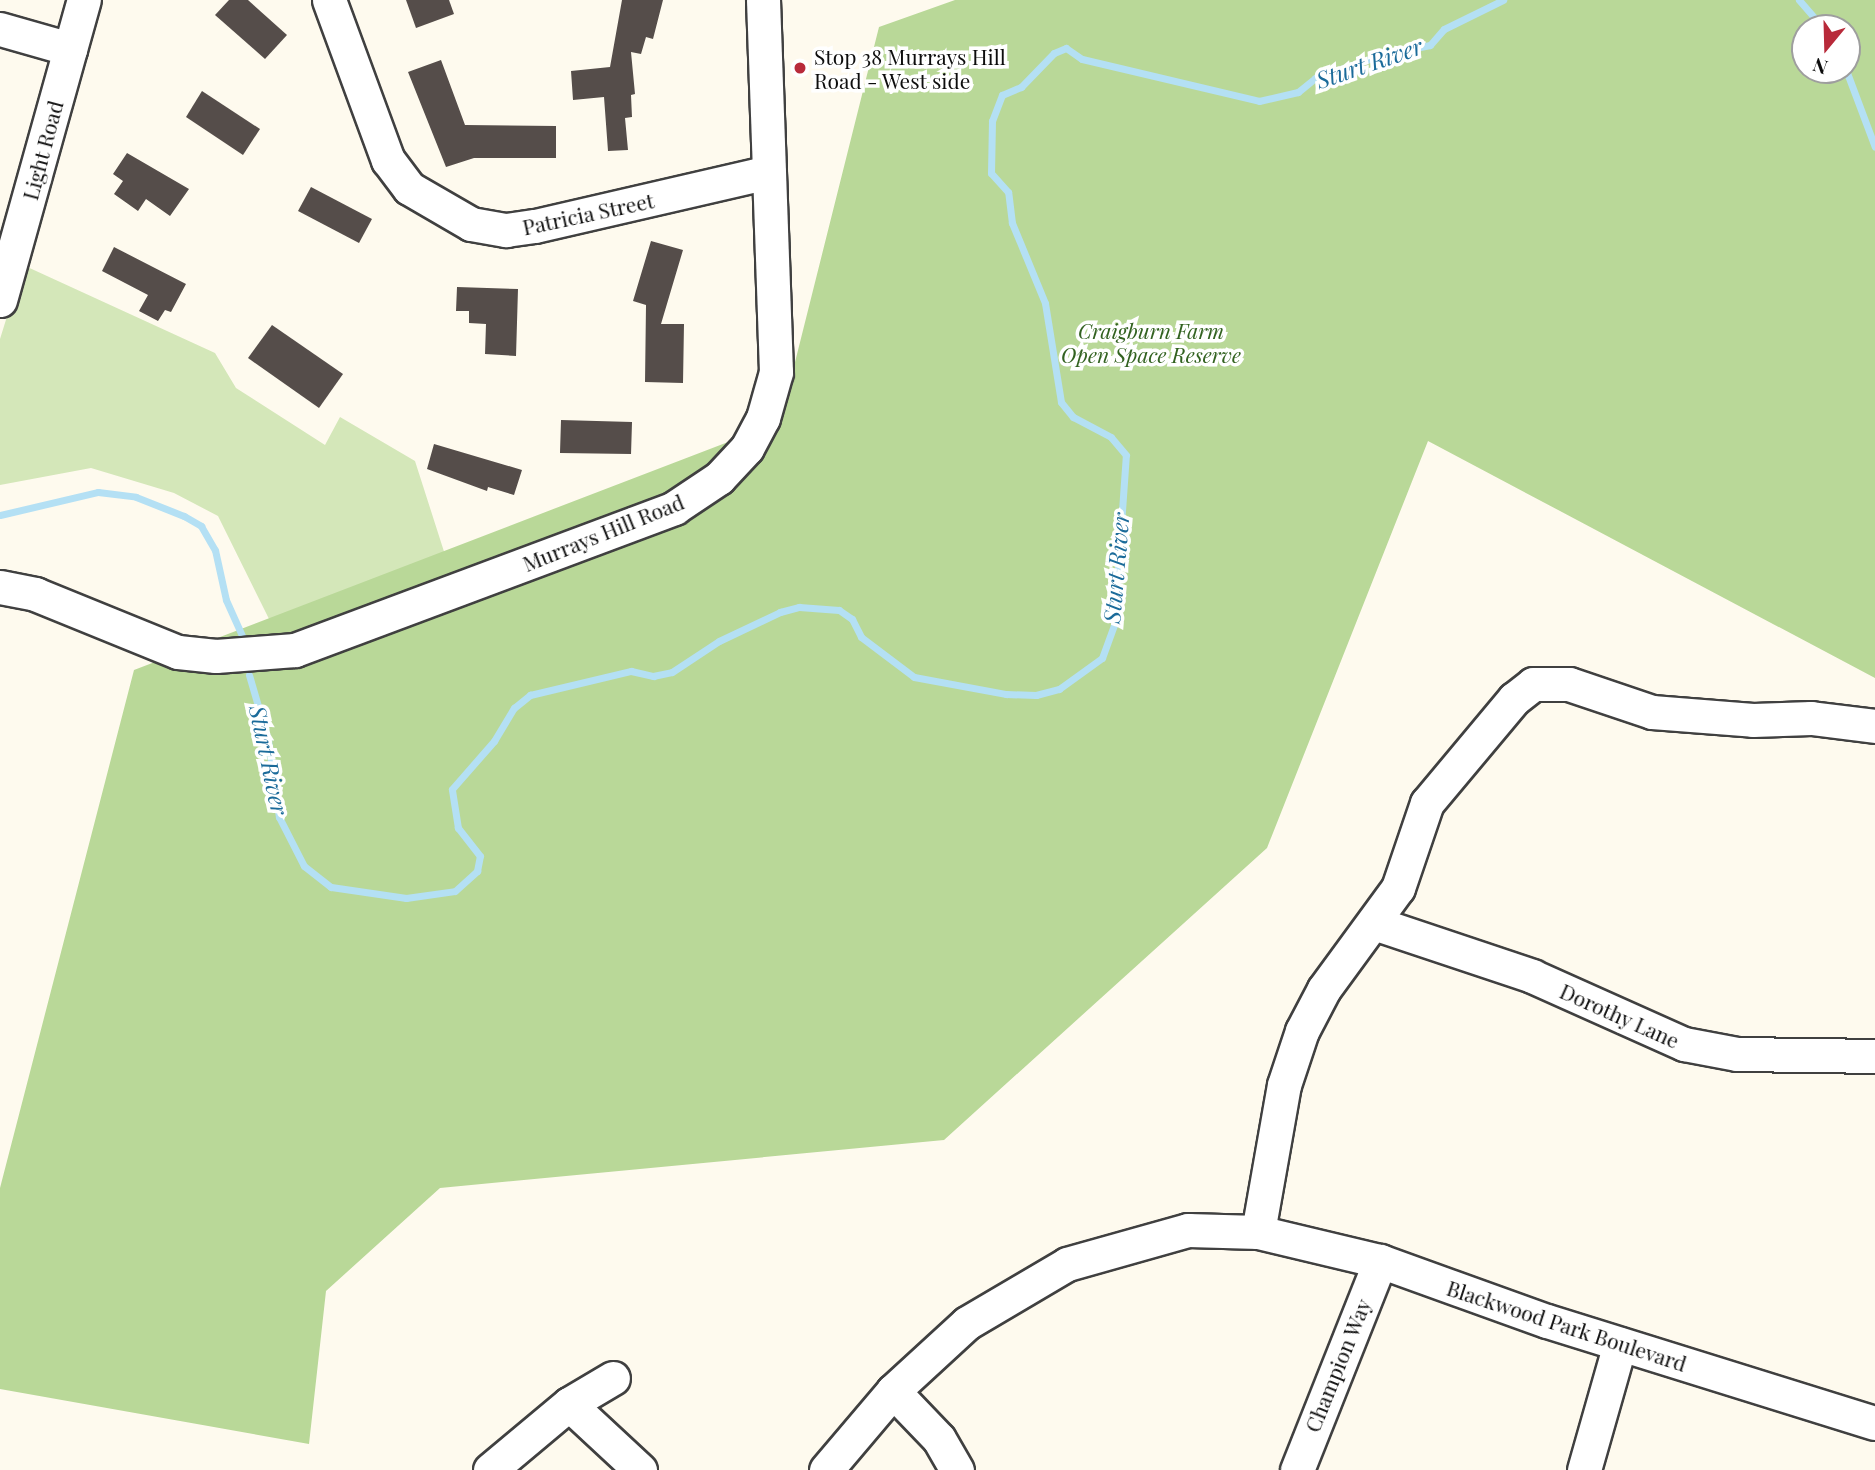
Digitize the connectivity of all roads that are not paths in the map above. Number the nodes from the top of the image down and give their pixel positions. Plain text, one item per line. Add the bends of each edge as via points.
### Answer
1 (84, 0) edge
2 (329, 0) edge
3 (764, 0) edge
4 (0, 29) edge
5 (70, 49) junction
6 (769, 172) junction
7 (0, 300) edge
8 (0, 587) edge
9 (1875, 726) edge
10 (1374, 923) junction
11 (1875, 1056) edge
12 (1258, 1232) junction
13 (1380, 1261) junction
14 (1620, 1343) junction
15 (613, 1378) dead end
16 (893, 1391) junction
17 (569, 1405) junction
18 (1875, 1423) edge
19 (490, 1470) edge
20 (640, 1470) edge
21 (826, 1470) edge
22 (957, 1470) edge
23 (1297, 1470) edge
24 (1584, 1470) edge

1 - 5 street, Light Road
2 - 6 street, Patricia Street via 388,160 409,188 471,224 506,230 535,226
3 - 6 street, Murrays Hill Road
4 - 5 street
5 - 7 street, Light Road
6 - 8 street, Murrays Hill Road via 776,372 763,418 747,448 719,478 674,508 288,650 228,656 178,652 35,594
9 - 10 street via 1811,718 1753,720 1652,712 1569,684 1534,684 1514,699 1427,803 1398,888
10 - 11 street, Dorothy Lane via 1532,976 1684,1044 1737,1054
10 - 12 street via 1324,989 1290,1059
12 - 13 street, Blackwood Park Boulevard
12 - 16 street, Blackwood Park Boulevard via 1188,1230 1068,1264 967,1323
13 - 14 street, Blackwood Park Boulevard
13 - 23 street, Champion Way
14 - 18 street, Blackwood Park Boulevard
14 - 24 street
15 - 17 street
16 - 21 street, Blackwood Park Boulevard
16 - 22 street via 939,1439
17 - 19 street
17 - 20 street

